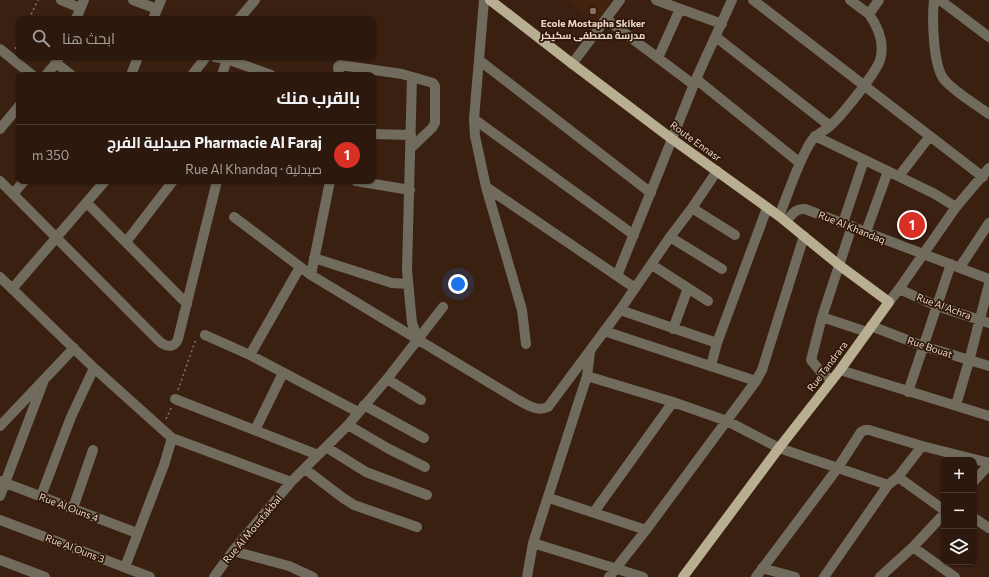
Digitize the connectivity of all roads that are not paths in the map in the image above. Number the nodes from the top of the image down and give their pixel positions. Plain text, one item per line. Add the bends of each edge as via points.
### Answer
1 (62, 0) edge
2 (133, 0) edge
3 (255, 0) edge
4 (484, 0) edge
5 (490, 0) edge
6 (620, 0) edge
7 (656, 0) edge
8 (732, 0) edge
9 (753, 0) edge
10 (850, 0) edge
11 (879, 0) edge
12 (940, 1) edge
13 (159, 4) edge
14 (680, 9) junction
15 (79, 13) edge
16 (869, 14) junction
17 (154, 16) edge
18 (242, 16) edge
19 (606, 18) junction
20 (722, 24) junction
21 (716, 37) junction
22 (989, 37) edge
23 (0, 49) edge
24 (658, 58) junction
25 (57, 60) edge
26 (137, 60) edge
27 (204, 60) edge
28 (226, 60) edge
29 (229, 60) edge
30 (479, 60) junction
31 (572, 64) junction
32 (28, 72) edge
33 (48, 72) edge
34 (68, 72) edge
35 (132, 72) edge
36 (194, 72) edge
37 (223, 72) edge
38 (261, 72) edge
39 (339, 72) edge
40 (412, 77) junction
41 (695, 82) junction
42 (865, 85) junction
43 (16, 110) edge
44 (989, 114) edge
45 (474, 119) junction
46 (830, 126) junction
47 (0, 129) edge
48 (376, 134) edge
49 (411, 135) junction
50 (815, 136) junction
51 (930, 136) junction
52 (672, 139) junction
53 (411, 148) junction
54 (864, 160) junction
55 (800, 163) junction
56 (989, 168) edge
57 (718, 171) junction
58 (888, 171) junction
59 (899, 176) junction
60 (983, 177) junction
61 (0, 181) edge
62 (21, 184) edge
63 (103, 184) edge
64 (171, 184) edge
65 (216, 184) edge
66 (329, 184) edge
67 (374, 184) edge
68 (486, 187) junction
69 (410, 190) junction
70 (651, 193) junction
71 (13, 194) junction
72 (87, 203) junction
73 (956, 207) junction
74 (692, 208) junction
75 (768, 208) junction
76 (234, 217) dead end
77 (783, 219) junction
78 (989, 223) edge
79 (847, 225) junction
80 (866, 232) junction
81 (634, 234) junction
82 (735, 235) dead end
83 (804, 236) junction
84 (670, 237) junction
85 (56, 238) junction
86 (126, 242) junction
87 (922, 254) junction
88 (314, 258) junction
89 (652, 264) junction
90 (839, 265) junction
91 (955, 266) junction
92 (300, 267) junction
93 (722, 269) dead end
94 (311, 275) junction
95 (618, 276) junction
96 (0, 277) edge
97 (989, 279) edge
98 (408, 284) junction
99 (989, 284) edge
100 (635, 288) junction
101 (688, 288) junction
102 (12, 289) junction
103 (899, 289) junction
104 (708, 301) dead end
105 (888, 302) junction
106 (187, 304) junction
107 (937, 306) junction
108 (443, 307) dead end
109 (620, 310) junction
110 (822, 317) junction
111 (985, 321) edge
112 (673, 329) junction
113 (869, 329) junction
114 (604, 331) junction
115 (205, 335) road end
116 (418, 339) junction
117 (717, 343) junction
118 (526, 344) dead end
119 (924, 346) junction
120 (74, 348) junction
121 (591, 350) junction
122 (250, 355) junction
123 (969, 361) junction
124 (711, 366) junction
125 (989, 366) edge
126 (94, 368) junction
127 (840, 370) junction
128 (283, 373) junction
129 (587, 376) junction
130 (387, 379) junction
131 (44, 380) junction
132 (832, 380) junction
133 (756, 381) junction
134 (908, 392) junction
135 (175, 399) road end
136 (421, 400) dead end
137 (673, 402) junction
138 (956, 405) junction
139 (361, 409) junction
140 (989, 416) edge
141 (727, 421) junction
142 (348, 425) junction
143 (0, 426) edge
144 (255, 430) junction
145 (172, 438) junction
146 (424, 438) dead end
147 (922, 446) junction
148 (326, 447) junction
149 (779, 448) junction
150 (93, 450) dead end
151 (318, 455) junction
152 (989, 464) edge
153 (425, 467) dead end
154 (836, 468) junction
155 (304, 469) junction
156 (898, 477) junction
157 (977, 478) edge
158 (3, 482) edge
159 (292, 482) junction
160 (888, 485) junction
161 (427, 495) dead end
162 (0, 496) edge
163 (41, 496) junction
164 (549, 498) junction
165 (73, 508) junction
166 (941, 508) edge
167 (594, 512) junction
168 (941, 517) edge
169 (0, 520) edge
170 (977, 520) edge
171 (417, 528) dead end
172 (989, 528) edge
173 (646, 530) junction
174 (137, 532) junction
175 (534, 543) junction
176 (913, 547) junction
177 (233, 551) junction
178 (0, 560) edge
179 (125, 567) junction
180 (762, 568) junction
181 (616, 569) junction
182 (45, 577) edge
183 (150, 577) edge
184 (214, 577) edge
185 (313, 577) edge
186 (527, 577) edge
187 (609, 577) edge
188 (643, 577) edge
189 (683, 577) edge
190 (756, 577) edge
191 (795, 577) edge
192 (824, 577) edge
193 (880, 577) edge
194 (955, 577) edge

1 - 15 street
2 - 13 street
3 - 18 street
4 - 30 street
5 - 31 main road, Route Ennasr
6 - 19 street
7 - 14 street
8 - 20 street
9 - 42 street
10 - 16 street
11 - 16 street
12 - 22 street
12 - 44 street via 932,15 939,68 943,79
13 - 17 street
14 - 20 street
14 - 24 street
16 - 42 street via 876,24 880,37 881,56 880,62
19 - 24 street
19 - 31 street
20 - 21 street
21 - 41 street
21 - 46 street
23 - 32 street
24 - 41 street
25 - 33 street
25 - 34 street
26 - 35 street
27 - 36 street
28 - 37 street
29 - 38 street
30 - 45 street
30 - 70 street
31 - 52 main road, Route Ennasr
39 - 40 street via 340,65
40 - 49 street
40 - 53 street via 433,83 436,101 435,123
41 - 52 street
41 - 55 street
42 - 46 street
42 - 51 street
43 - 47 street
45 - 68 street
45 - 81 street
46 - 50 street
48 - 49 street
49 - 53 street
50 - 54 street
50 - 55 street
51 - 59 street
51 - 60 street
52 - 57 main road, Route Ennasr
52 - 70 street
53 - 69 street
54 - 58 street
54 - 79 street
55 - 77 street
56 - 60 street, Rue Tandrara
57 - 74 street
57 - 75 main road, Route Ennasr
58 - 59 street
58 - 80 street
59 - 73 street
60 - 73 street, Rue Tandrara
61 - 71 street
62 - 71 street
63 - 72 street
64 - 86 street
65 - 106 street
66 - 88 street
67 - 69 street
68 - 95 street
68 - 118 street via 522,310
69 - 98 street
70 - 81 street
71 - 85 street
72 - 85 street
72 - 86 street
73 - 87 street, Rue Tandrara
74 - 82 street
74 - 84 street
75 - 77 main road, Route Ennasr
75 - 117 street
76 - 92 street
77 - 79 street, Rue Al Khandaq via 802,208
77 - 83 main road, Route Ennasr
78 - 91 street
79 - 80 street, Rue Al Khandaq
79 - 90 street
80 - 87 street, Rue Al Khandaq
81 - 95 street
83 - 90 main road, Route Ennasr
83 - 133 street via 762,370
84 - 89 street
84 - 93 street
85 - 102 street
85 - 106 street via 163,345 171,346 176,342
86 - 106 street
87 - 91 street, Rue Al Khandaq
87 - 103 street, Rue Tandrara
88 - 94 street
88 - 98 street via 392,283
89 - 100 street
89 - 101 street
90 - 105 main road, Route Ennasr
90 - 110 street
91 - 97 street, Rue Al Khandaq
91 - 107 street
92 - 94 street
92 - 122 street
94 - 116 street
95 - 100 street
96 - 102 street
98 - 116 street via 412,324
99 - 111 street
100 - 109 street
101 - 104 street
101 - 112 street
102 - 120 street
103 - 105 street, Rue Tandrara
103 - 107 street, Rue Al Achra
105 - 113 main road, Rue Tandrara
107 - 111 street, Rue Al Achra
107 - 119 street
108 - 116 street, Rue Al Moustakbal
109 - 112 street
109 - 114 street
110 - 113 street, Rue Bouat
110 - 132 street via 811,360
111 - 123 street
112 - 117 street
113 - 119 street, Rue Bouat
113 - 127 main road, Rue Tandrara
114 - 121 street
114 - 124 street
115 - 122 street
116 - 121 street via 518,400 538,409 548,407
116 - 130 street, Rue Al Moustakbal
117 - 124 street
119 - 123 street, Rue Bouat
119 - 134 street
120 - 126 street
120 - 131 street
121 - 129 street
122 - 128 street
123 - 125 street, Rue Bouat
123 - 138 street
124 - 133 street
126 - 145 street
126 - 163 street via 71,417
127 - 132 main road, Rue Tandrara
127 - 134 street
128 - 139 street
128 - 144 street
129 - 137 street
129 - 164 street
130 - 136 street
130 - 139 street, Rue Al Moustakbal
131 - 143 street
131 - 158 street
132 - 149 main road, Rue Tandrara
133 - 141 street
134 - 138 street
135 - 144 street
137 - 141 street
137 - 167 street
138 - 140 street
139 - 142 street, Rue Al Moustakbal
139 - 146 street
141 - 149 street
141 - 173 street
142 - 148 street, Rue Al Moustakbal
142 - 153 street
144 - 151 street
145 - 159 street
145 - 174 street
147 - 152 street
147 - 154 street via 865,430
147 - 156 street
148 - 151 street, Rue Al Moustakbal
148 - 161 street via 366,472
149 - 154 street
149 - 189 main road, Rue Tandrara
150 - 165 street
151 - 155 street, Rue Al Moustakbal
152 - 157 street
154 - 160 street
154 - 180 street
155 - 159 street, Rue Al Moustakbal
155 - 171 street via 354,505
156 - 160 street
156 - 166 street
158 - 162 street
158 - 163 street, Rue Al Ouns 4
159 - 177 street, Rue Al Moustakbal
160 - 192 street
163 - 165 street, Rue Al Ouns 4
164 - 167 street
164 - 175 street
165 - 174 street, Rue Al Ouns 4
167 - 173 street
168 - 176 street
169 - 179 street, Rue Al Ouns 3
170 - 172 street
173 - 181 street
174 - 179 street
175 - 181 street
175 - 186 street
176 - 193 street
176 - 194 street
177 - 184 street, Rue Al Moustakbal
177 - 185 street via 289,566
178 - 182 street
179 - 183 street, Rue Al Ouns 3
180 - 190 street
180 - 191 street
181 - 187 street
181 - 188 street

